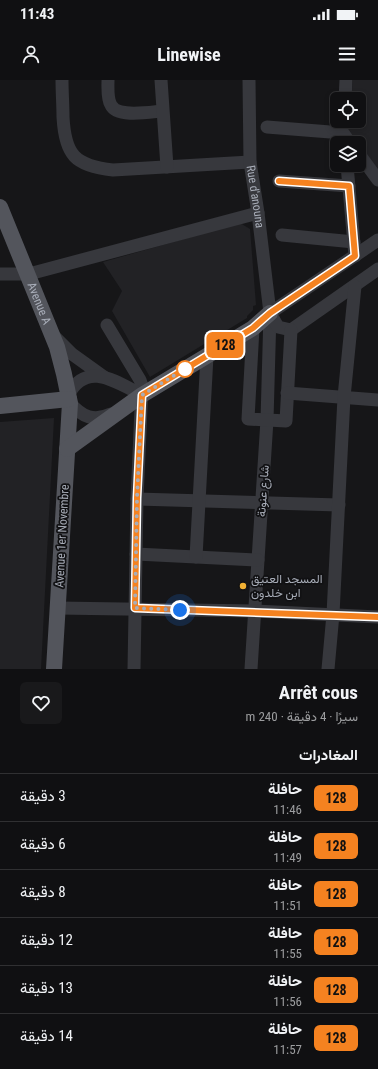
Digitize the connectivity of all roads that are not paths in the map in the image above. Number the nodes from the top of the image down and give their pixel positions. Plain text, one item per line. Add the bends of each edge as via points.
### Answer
1 (62, 80) edge
2 (108, 80) edge
3 (161, 80) edge
4 (248, 80) edge
5 (346, 80) edge
6 (345, 92) edge
7 (162, 111) junction
8 (267, 127) dead end
9 (345, 135) edge
10 (250, 162) junction
11 (366, 164) edge
12 (167, 167) junction
13 (348, 172) edge
14 (378, 180) edge
15 (279, 181) dead end
16 (349, 186) junction
17 (0, 207) edge
18 (258, 213) junction
19 (282, 234) dead end
20 (354, 242) junction
21 (376, 244) edge
22 (355, 256) junction
23 (378, 269) edge
24 (0, 274) edge
25 (29, 274) junction
26 (355, 286) junction
27 (270, 313) junction
28 (107, 325) dead end
29 (253, 328) junction
30 (292, 330) junction
31 (51, 332) junction
32 (207, 356) junction
33 (104, 377) junction
34 (287, 393) junction
35 (142, 395) junction
36 (344, 397) junction
37 (69, 399) junction
38 (378, 400) edge
39 (0, 406) edge
40 (114, 413) junction
41 (267, 420) junction
42 (67, 449) junction
43 (137, 498) junction
44 (199, 501) junction
45 (262, 502) junction
46 (339, 505) junction
47 (136, 554) junction
48 (196, 557) junction
49 (258, 560) junction
50 (58, 608) junction
51 (135, 608) junction
52 (255, 611) junction
53 (333, 614) junction
54 (378, 617) edge
55 (54, 669) edge
56 (134, 669) edge
57 (251, 669) edge
58 (328, 669) edge

1 - 12 street via 64,135 75,158 92,167 113,170
2 - 7 street via 110,104 113,109 119,112
3 - 7 street
4 - 10 street, Rue d'anouna
5 - 6 street
7 - 12 street
8 - 9 street
10 - 12 street
10 - 18 street, Rue d'anouna
11 - 14 street
13 - 16 street
15 - 16 street
16 - 20 street
17 - 25 main road, Avenue A
18 - 25 street
18 - 27 street, Rue d'anouna
19 - 20 street
20 - 22 street
21 - 22 street
22 - 27 street
23 - 26 street
24 - 25 street
25 - 31 main road, Avenue A
26 - 30 street
26 - 36 street
27 - 29 main road
27 - 30 street via 278,327
27 - 41 street, شارع عنونة
28 - 35 street via 140,380
29 - 32 main road
29 - 41 street via 248,419
30 - 34 street
31 - 33 street via 72,354
31 - 37 main road, Avenue A
32 - 35 main road
32 - 44 street
33 - 35 street
33 - 37 street via 92,376 81,380 75,384
34 - 36 street
34 - 41 street via 286,420
35 - 40 main road
35 - 43 street
36 - 38 street
36 - 46 street
37 - 39 main road
37 - 40 street via 88,418 103,418
37 - 42 main road, Avenue 1er Novembre
40 - 42 main road
41 - 45 street, شارع عنونة
42 - 50 main road, Avenue 1er Novembre
43 - 44 street
43 - 47 street
44 - 45 street
44 - 48 street
45 - 46 street
45 - 49 street, شارع عنونة
46 - 53 street
47 - 48 street
47 - 51 street
48 - 49 street
49 - 52 street, شارع عنونة
50 - 51 street
50 - 55 main road, Avenue 1er Novembre
51 - 52 street
51 - 56 street
52 - 53 street
52 - 57 street, شارع عنونة
53 - 54 street
53 - 58 street

